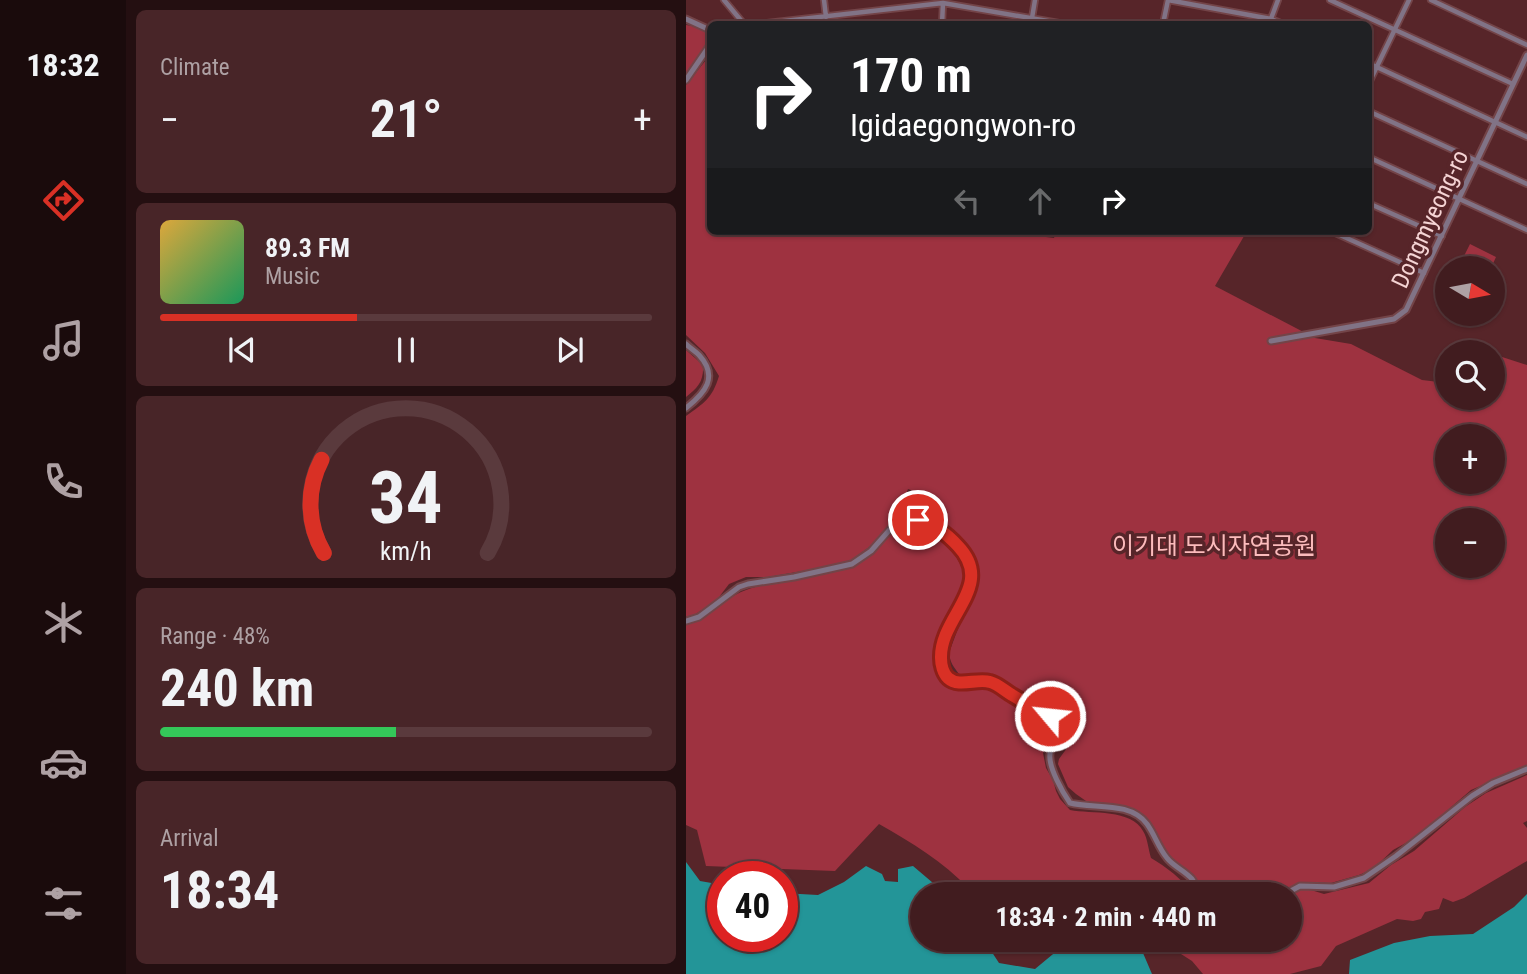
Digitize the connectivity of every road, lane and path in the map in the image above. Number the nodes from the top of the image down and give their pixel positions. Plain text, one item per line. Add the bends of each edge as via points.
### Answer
1 (724, 0) edge
2 (824, 0) edge
3 (1035, 0) edge
4 (1168, 0) edge
5 (1278, 0) edge
6 (1330, 0) edge
7 (1409, 0) edge
8 (1431, 0) edge
9 (943, 3) junction
10 (826, 16) junction
11 (686, 19) edge
12 (742, 21) edge
13 (783, 21) edge
14 (942, 21) edge
15 (1032, 21) edge
16 (1164, 21) edge
17 (1265, 21) edge
18 (1270, 21) edge
19 (707, 29) edge
20 (1395, 30) junction
21 (1527, 45) edge
22 (707, 49) edge
23 (1527, 55) edge
24 (1372, 65) edge
25 (1377, 67) junction
26 (1372, 77) edge
27 (686, 80) edge
28 (1513, 84) junction
29 (1372, 113) edge
30 (1495, 122) junction
31 (1527, 137) edge
32 (1372, 159) edge
33 (1477, 161) junction
34 (1527, 184) edge
35 (1460, 198) junction
36 (1372, 205) edge
37 (1527, 230) edge
38 (1340, 235) edge
39 (1442, 236) junction
40 (1425, 273) junction
41 (1271, 341) dead end
42 (686, 344) edge
43 (686, 408) edge
44 (686, 621) edge
45 (1527, 769) edge
46 (1193, 882) edge
47 (1302, 886) edge

1 - 12 street
2 - 10 street
3 - 15 street
4 - 16 street
4 - 17 street
5 - 18 street
6 - 20 street
7 - 20 street
8 - 21 street
9 - 10 street
9 - 14 street
9 - 15 street
10 - 13 street
11 - 19 street
20 - 25 street
20 - 28 street
22 - 27 street
23 - 28 street, Dongmyeong-ro
24 - 25 street
25 - 26 street
25 - 30 street
28 - 30 street, Dongmyeong-ro
29 - 33 street
30 - 31 street
30 - 33 street, Dongmyeong-ro
32 - 35 street
33 - 34 street
33 - 35 street, Dongmyeong-ro
35 - 37 street
35 - 39 street, Dongmyeong-ro
36 - 39 street
38 - 40 street
39 - 40 street, Dongmyeong-ro
40 - 41 street, Dongmyeong-ro via 1406,310 1394,319
42 - 43 street via 707,366 709,376 703,393
44 - 46 street via 699,617 739,587 852,564 871,551 900,518 937,527 969,559 972,571 967,593 941,647 941,663 949,678 991,682 1050,716 1058,734 1050,754 1052,766 1070,803 1139,816 1169,861
45 - 47 street via 1472,796 1364,878 1334,887

